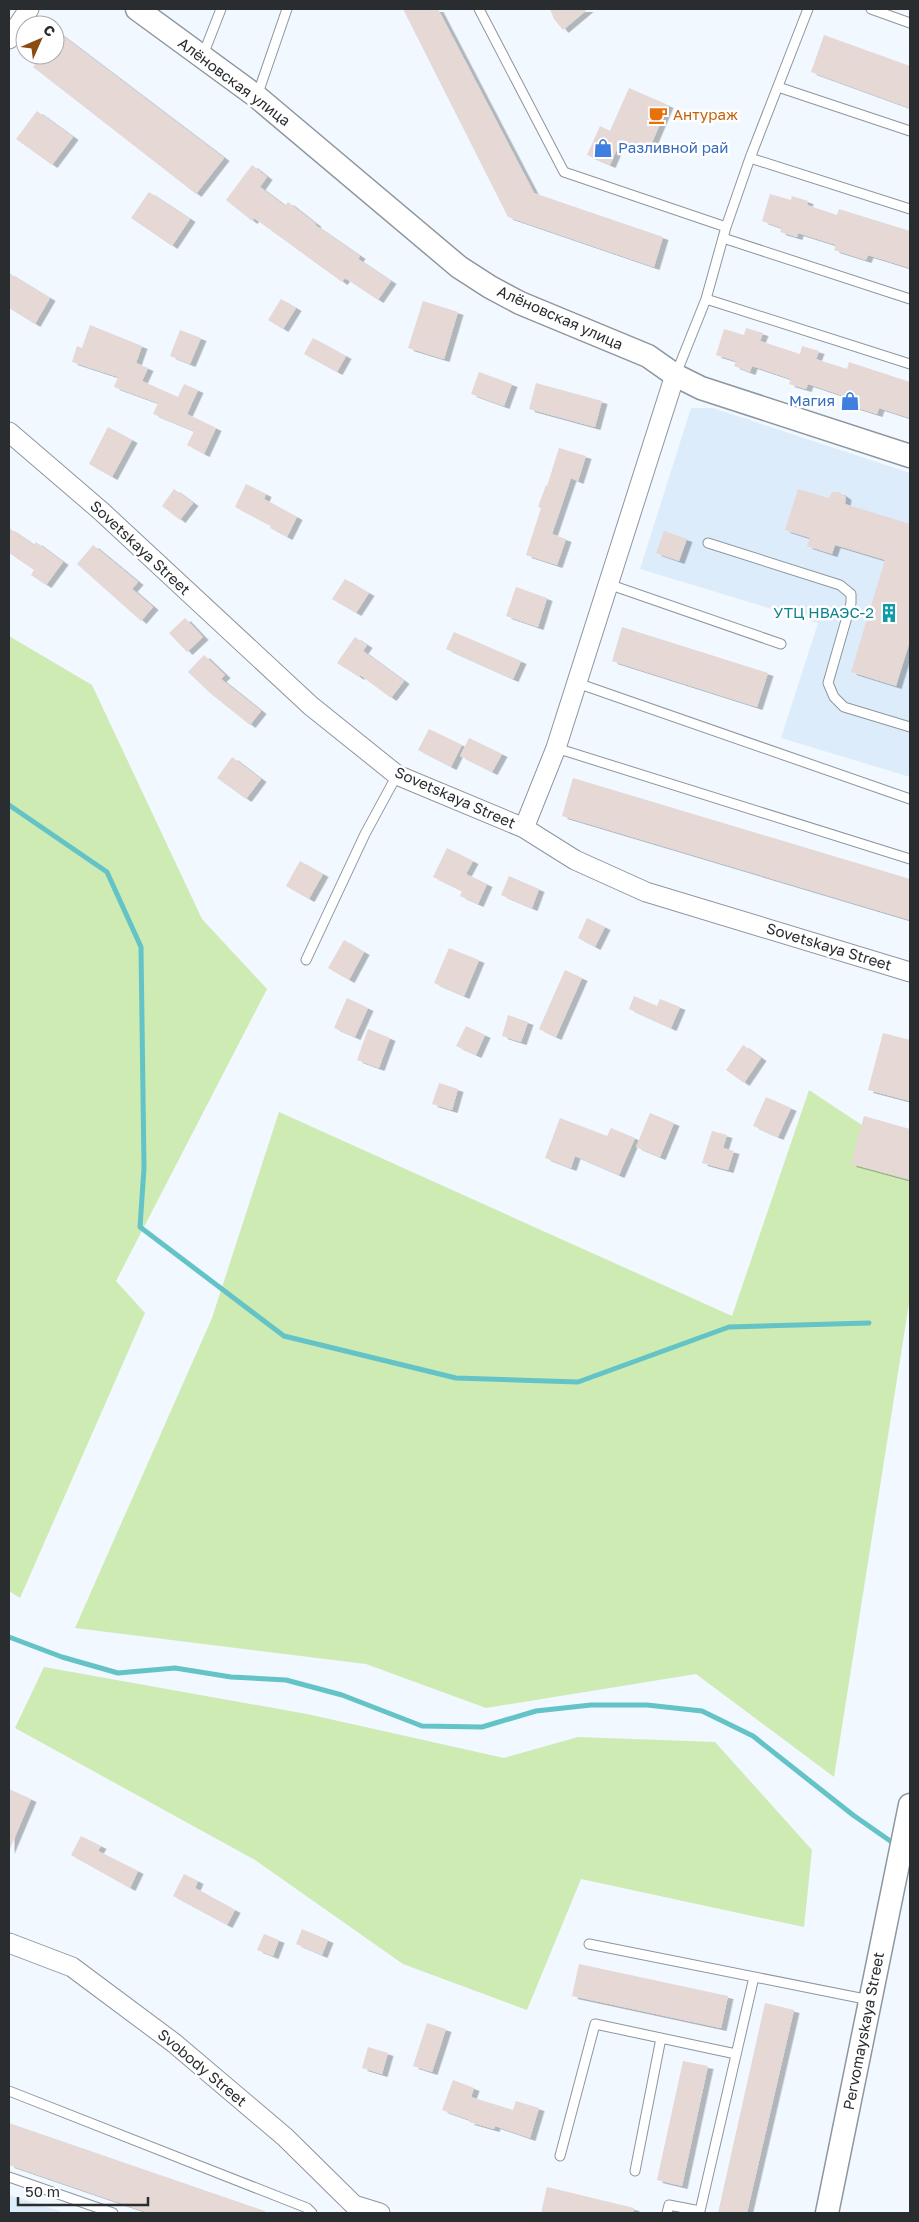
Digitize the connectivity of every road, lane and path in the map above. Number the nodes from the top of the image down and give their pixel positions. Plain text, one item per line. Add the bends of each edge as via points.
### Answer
1 (29, 9) edge
2 (137, 9) edge
3 (220, 9) edge
4 (287, 9) edge
5 (478, 9) edge
6 (808, 9) edge
7 (871, 9) edge
8 (910, 21) edge
9 (9, 40) edge
10 (202, 57) junction
11 (778, 87) junction
12 (256, 96) junction
13 (910, 131) edge
14 (750, 158) junction
15 (910, 209) edge
16 (726, 227) junction
17 (723, 238) junction
18 (706, 299) junction
19 (910, 299) edge
20 (910, 364) edge
21 (675, 375) junction
22 (9, 432) edge
23 (910, 456) edge
24 (708, 543) dead end
25 (608, 584) junction
26 (781, 644) dead end
27 (577, 683) junction
28 (910, 727) edge
29 (556, 748) junction
30 (397, 775) junction
31 (910, 798) edge
32 (524, 828) junction
33 (910, 859) edge
34 (306, 960) dead end
35 (910, 972) edge
36 (910, 1805) edge
37 (9, 1943) edge
38 (589, 1944) dead end
39 (754, 1977) junction
40 (870, 2000) junction
41 (661, 2038) junction
42 (736, 2054) junction
43 (9, 2091) edge
44 (560, 2156) dead end
45 (634, 2171) dead end
46 (9, 2177) edge
47 (354, 2209) edge
48 (113, 2213) edge
49 (312, 2213) edge
50 (380, 2213) edge
51 (667, 2213) edge
52 (827, 2213) edge

1 - 9 street
2 - 10 street, Алёновская улица
3 - 10 lane
4 - 12 lane
5 - 16 lane via 564,172
6 - 11 lane
7 - 8 lane
10 - 12 street, Алёновская улица
11 - 13 lane
11 - 14 lane
12 - 21 street, Алёновская улица via 459,267 490,288 648,356
14 - 15 lane
14 - 16 lane
16 - 17 lane
17 - 18 lane
17 - 19 lane
18 - 20 lane
18 - 21 lane
21 - 23 street, Алёновская улица via 701,388
21 - 25 street
22 - 30 street, Sovetskaya Street via 101,511 311,706
24 - 28 lane via 840,585 850,594 851,603 828,683 834,697 844,707
25 - 26 lane
25 - 27 street
27 - 29 street
27 - 31 lane
29 - 32 street
29 - 33 lane
30 - 32 street, Sovetskaya Street
30 - 34 lane via 365,834
32 - 35 street, Sovetskaya Street via 575,860 646,892
36 - 40 street, Pervomayskaya Street
37 - 47 street, Svobody Street via 72,1967 174,2043 285,2137
38 - 39 lane
39 - 40 lane
39 - 42 lane
40 - 52 street, Pervomayskaya Street
41 - 42 lane
41 - 44 lane via 595,2024
41 - 45 lane
42 - 51 lane via 700,2211 669,2205
43 - 49 lane via 298,2204
46 - 48 lane
47 - 50 street, Svobody Street

